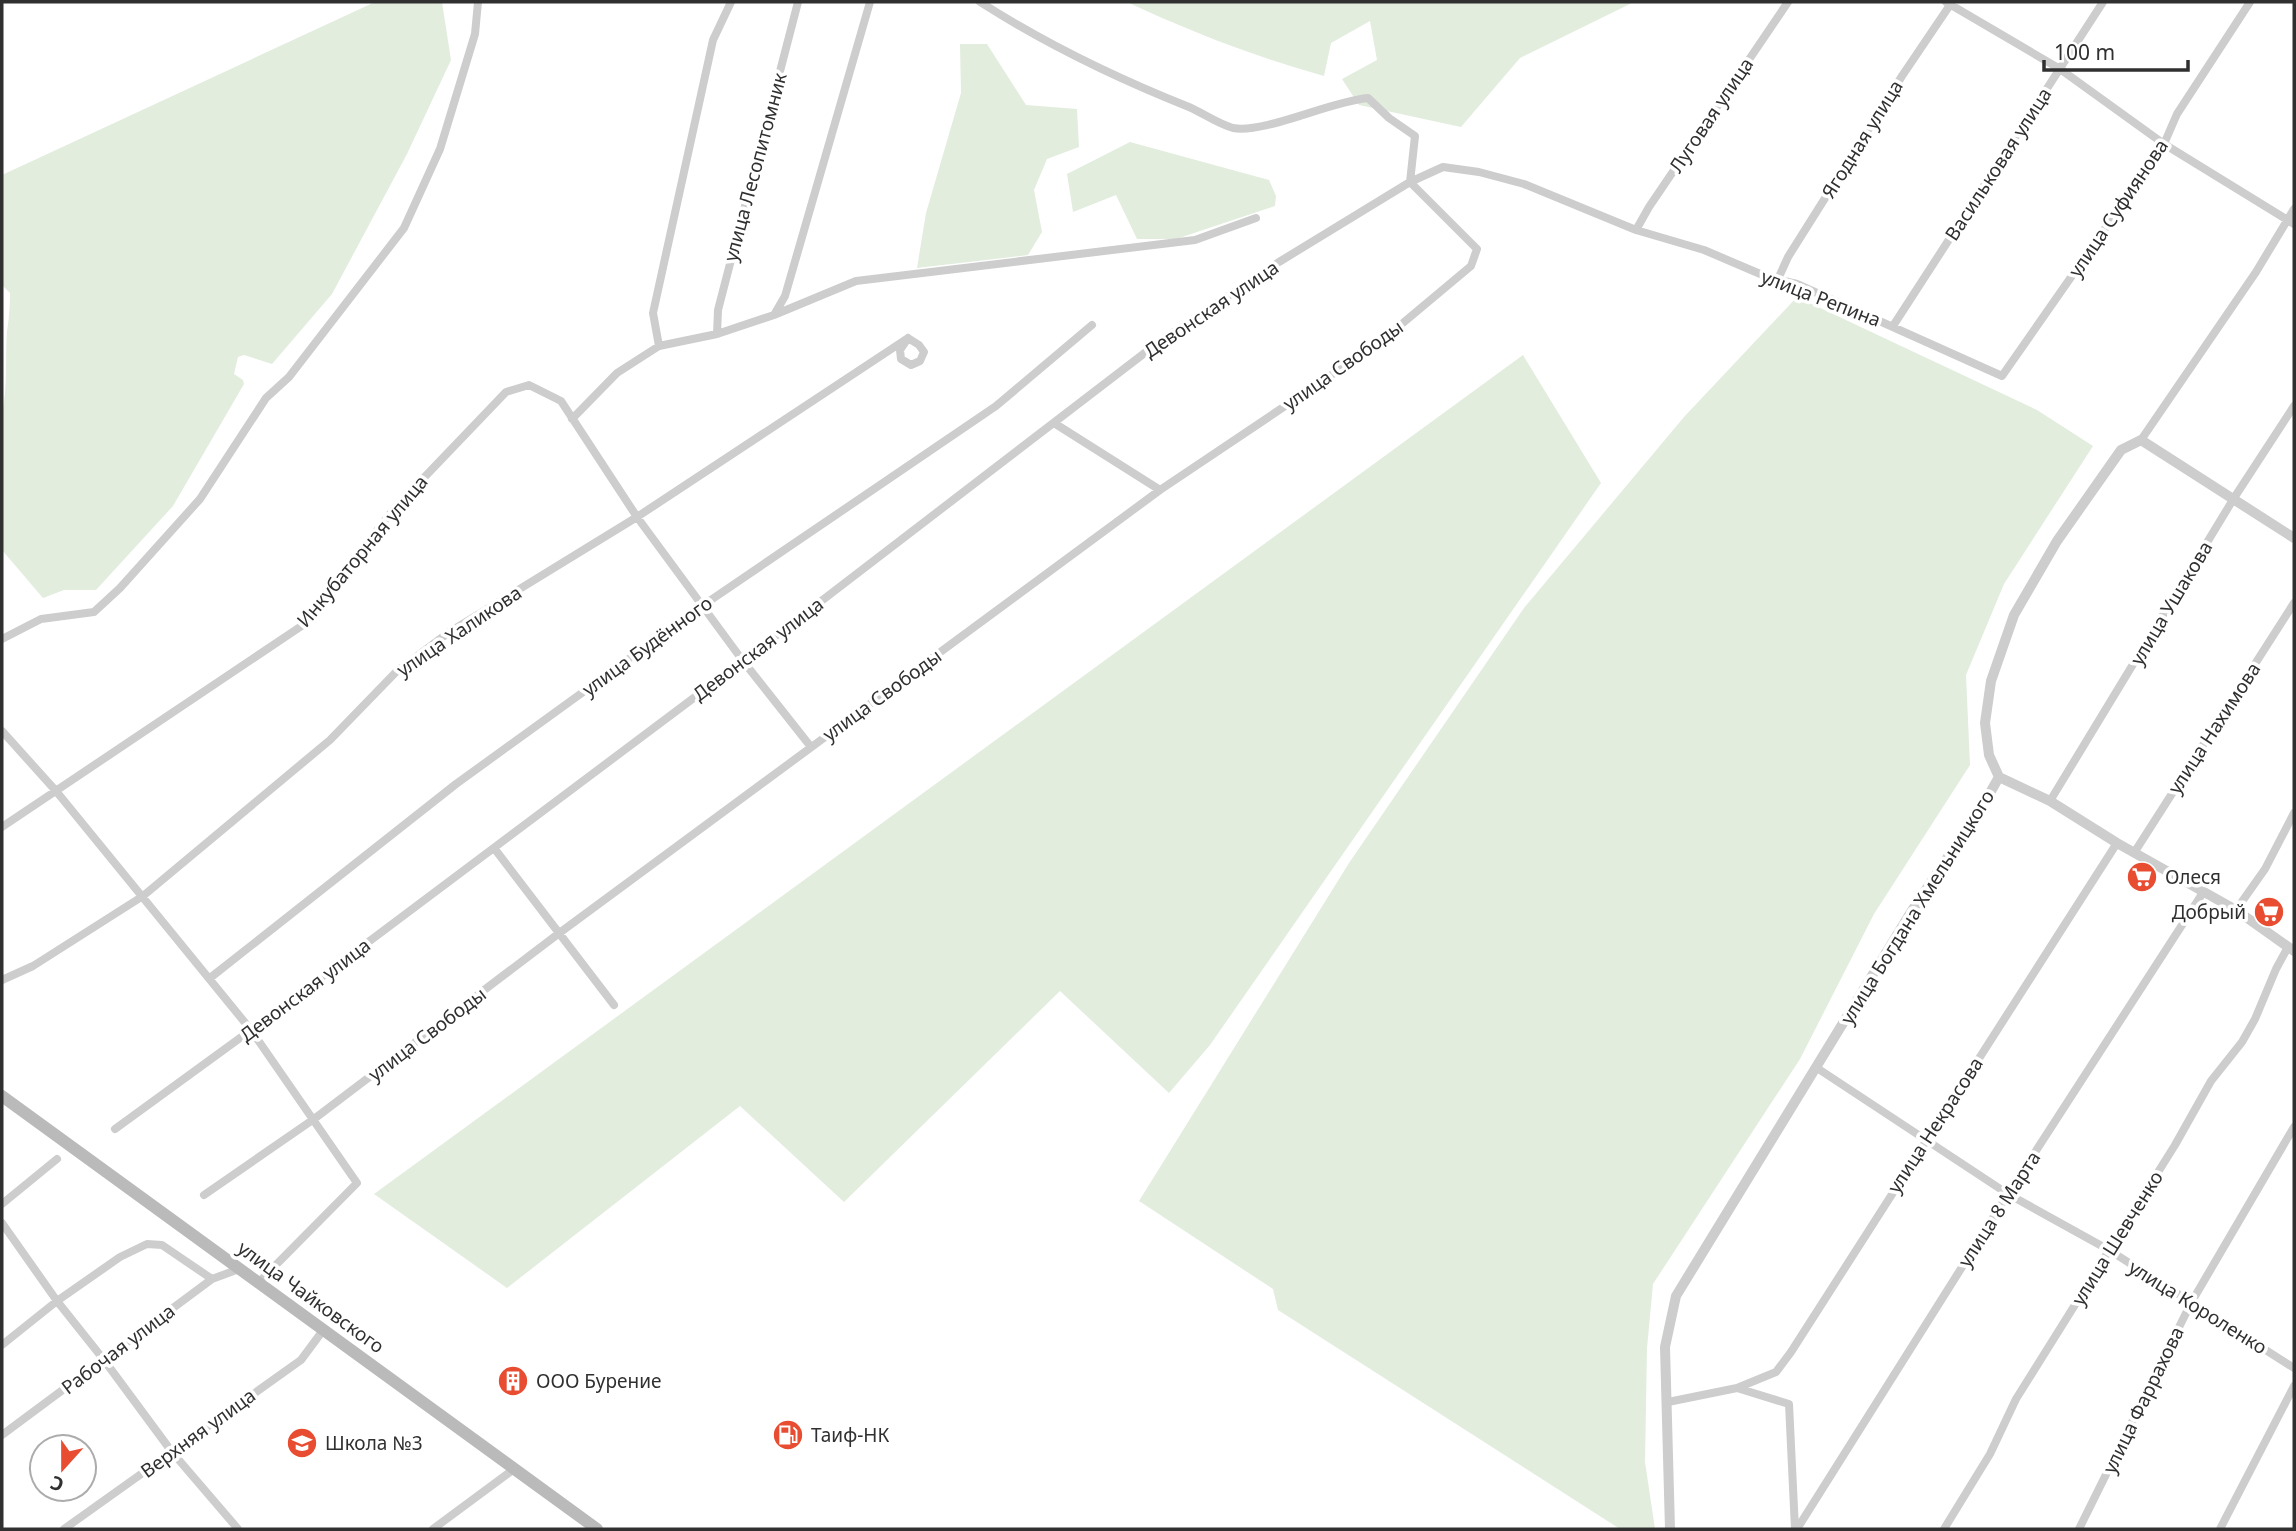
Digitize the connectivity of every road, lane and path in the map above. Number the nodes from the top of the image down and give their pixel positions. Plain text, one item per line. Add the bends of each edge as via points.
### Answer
1 (478, 2) edge
2 (731, 2) edge
3 (798, 2) edge
4 (870, 2) edge
5 (980, 2) edge
6 (1788, 2) edge
7 (2103, 2) edge
8 (2250, 2) edge
9 (1949, 3) edge
10 (2060, 69) junction
11 (2164, 144) junction
12 (1410, 182) junction
13 (2294, 209) edge
14 (1256, 218) dead end
15 (2291, 222) edge
16 (1636, 230) junction
17 (1777, 279) junction
18 (774, 315) junction
19 (1092, 325) dead end
20 (1893, 326) junction
21 (717, 334) junction
22 (908, 338) dead end
23 (659, 346) junction
24 (2002, 376) joint
25 (2294, 406) edge
26 (572, 419) junction
27 (1054, 423) junction
28 (2141, 440) junction
29 (1160, 490) junction
30 (2234, 498) junction
31 (638, 517) junction
32 (2294, 538) edge
33 (2294, 603) edge
34 (702, 606) junction
35 (2, 639) edge
36 (743, 661) junction
37 (2, 731) edge
38 (811, 747) junction
39 (1998, 777) junction
40 (56, 791) junction
41 (2050, 801) junction
42 (2294, 813) edge
43 (2, 827) edge
44 (2117, 843) junction
45 (494, 848) junction
46 (2134, 853) junction
47 (2204, 891) junction
48 (143, 896) junction
49 (2236, 910) junction
50 (558, 934) junction
51 (2291, 949) edge
52 (210, 978) junction
53 (2, 981) edge
54 (614, 1006) dead end
55 (251, 1030) junction
56 (1817, 1068) junction
57 (2, 1096) edge
58 (314, 1119) junction
59 (2294, 1127) edge
60 (115, 1129) dead end
61 (1925, 1140) junction
62 (57, 1159) dead end
63 (2008, 1194) junction
64 (204, 1195) dead end
65 (2, 1204) edge
66 (2, 1223) edge
67 (2109, 1250) junction
68 (239, 1269) junction
69 (212, 1279) junction
70 (258, 1282) junction
71 (57, 1301) junction
72 (2192, 1303) junction
73 (324, 1329) junction
74 (2, 1345) edge
75 (104, 1360) junction
76 (2294, 1368) edge
77 (2294, 1385) edge
78 (1737, 1388) junction
79 (1668, 1402) junction
80 (2, 1435) edge
81 (172, 1452) junction
82 (513, 1469) junction
83 (64, 1529) edge
84 (238, 1529) edge
85 (433, 1529) edge
86 (597, 1529) edge
87 (1670, 1529) edge
88 (1796, 1529) edge
89 (1944, 1529) edge
90 (2079, 1529) edge
91 (2220, 1529) edge

1 - 35 street via 475,34 440,149 404,228 289,377 266,398 200,499 120,588 94,612 41,619
2 - 23 street via 712,40 653,313
3 - 21 street, улица Лесопитомник via 718,310
4 - 18 street via 785,296
5 - 12 street via 1126,82 1233,128 1260,126 1367,98 1415,136
6 - 16 street, Луговая улица
7 - 10 street, Васильковая улица
8 - 11 street, улица Суфиянова via 2177,114
9 - 10 street
9 - 17 street, Ягодная улица
10 - 11 street
10 - 20 street, Васильковая улица
11 - 15 street
11 - 24 street, улица Суфиянова
12 - 16 street, Девонская улица via 1443,167 1479,172 1524,184
12 - 27 street, Девонская улица via 1159,342
12 - 29 street, улица Свободы via 1477,249 1471,266 1380,343
13 - 15 street, улица Богдана Хмельницкого
14 - 18 street via 1195,240 856,281
15 - 28 street, улица Богдана Хмельницкого
16 - 17 street, улица Репина
17 - 20 street, улица Репина
18 - 21 street
19 - 34 street, улица Будённого via 996,406
20 - 24 street, улица Репина
21 - 23 street
22 - 31 street, улица Халикова
23 - 26 street via 617,373
25 - 30 street, улица Ушакова
26 - 31 street, Инкубаторная улица
26 - 40 street, Инкубаторная улица via 561,401 529,385 506,392 393,510 303,625
27 - 29 street
27 - 36 street, Девонская улица
28 - 30 street
28 - 39 street, улица Богдана Хмельницкого via 2121,450 2057,541 2014,615 1991,681 1985,723 1989,755
29 - 38 street, улица Свободы
30 - 32 street
30 - 41 street, улица Ушакова
31 - 34 street, Инкубаторная улица
31 - 48 street, улица Халикова via 448,634 396,672 330,740
33 - 46 street, улица Нахимова
34 - 36 street, Инкубаторная улица
34 - 52 street, улица Будённого via 456,784
36 - 38 street, Инкубаторная улица
36 - 45 street, Девонская улица
37 - 40 street
38 - 50 street, улица Свободы
39 - 41 street
39 - 56 street, улица Богдана Хмельницкого
40 - 43 street, Инкубаторная улица
40 - 48 street
41 - 44 street
42 - 49 street
44 - 46 street
44 - 61 street, улица Некрасова
45 - 50 street
45 - 55 street, Девонская улица
46 - 47 street
47 - 49 street
47 - 63 street, улица 8 Марта
48 - 52 street
48 - 53 street, улица Халикова
49 - 51 street
50 - 54 street
50 - 58 street, улица Свободы
51 - 67 street, улица Шевченко via 2276,969 2242,1042 2211,1081
52 - 55 street
55 - 58 street
55 - 60 street, Девонская улица
56 - 61 street, улица Короленко
56 - 79 street, улица Богдана Хмельницкого via 1676,1296 1665,1347
57 - 68 main road, улица Чайковского
58 - 64 street, улица Свободы
58 - 70 street via 357,1183
59 - 72 street, улица Фаррахова
61 - 63 street, улица Короленко
61 - 78 street, улица Некрасова via 1776,1372
62 - 65 street
63 - 67 street, улица Короленко
63 - 88 street, улица 8 Марта
66 - 71 street
67 - 72 street, улица Короленко
67 - 89 street, улица Шевченко via 2016,1399 1990,1454
68 - 69 street, Рабочая улица
68 - 70 main road, улица Чайковского
69 - 71 street via 162,1245 147,1244
69 - 75 street, Рабочая улица
70 - 73 main road, улица Чайковского
71 - 74 street
71 - 75 street
72 - 76 street, улица Короленко
72 - 90 street, улица Фаррахова
73 - 81 street, Верхняя улица via 300,1360
73 - 82 main road, улица Чайковского
75 - 80 street, Рабочая улица
75 - 81 street
77 - 91 street
78 - 79 street, улица Некрасова
78 - 88 street, улица Некрасова via 1789,1404
79 - 87 street, улица Богдана Хмельницкого
81 - 83 street, Верхняя улица
81 - 84 street
82 - 85 street
82 - 86 main road, улица Чайковского

